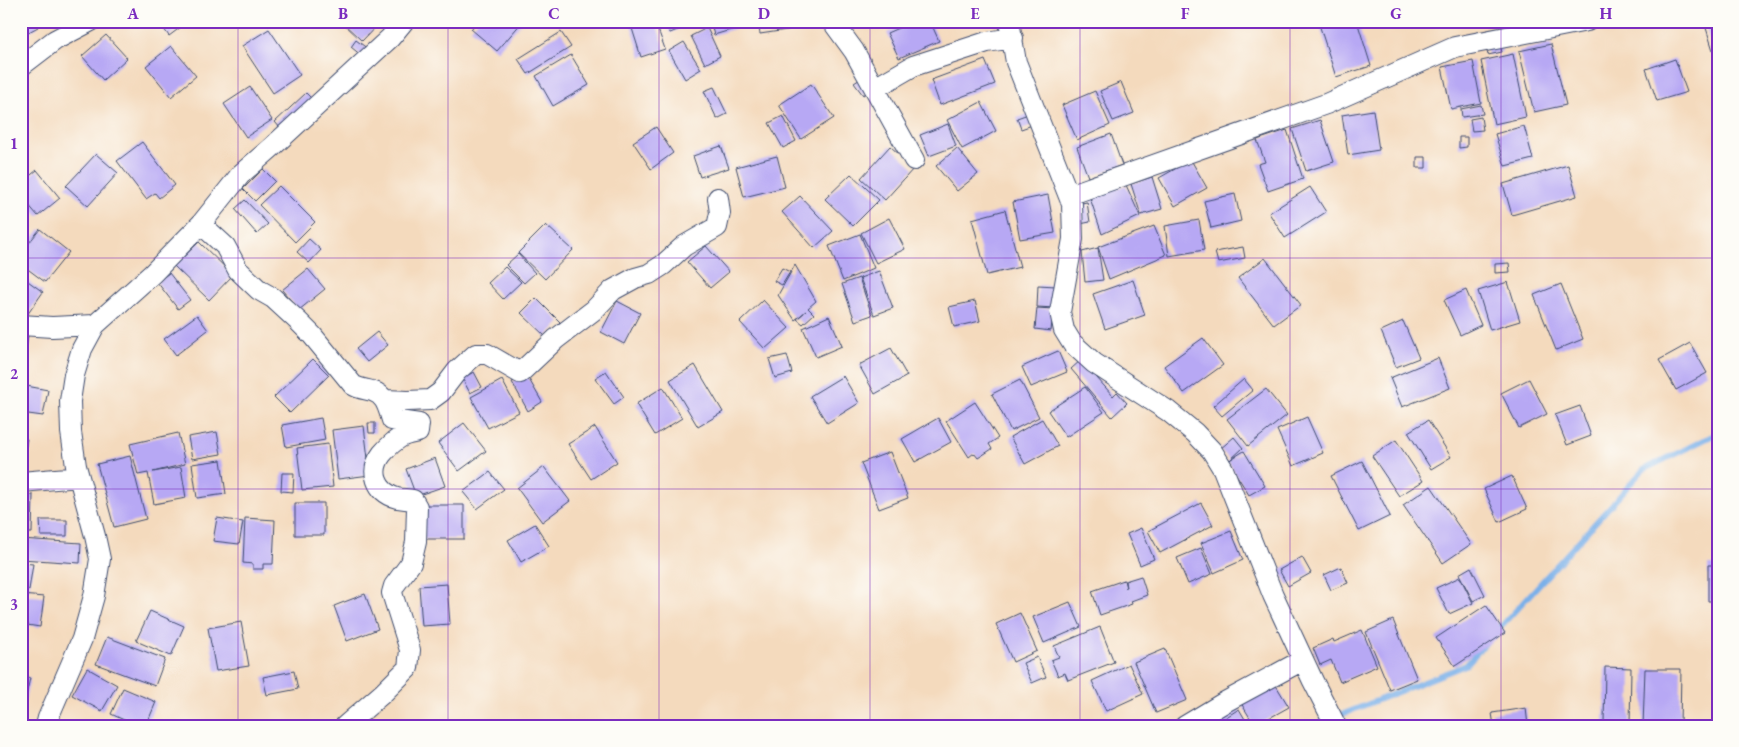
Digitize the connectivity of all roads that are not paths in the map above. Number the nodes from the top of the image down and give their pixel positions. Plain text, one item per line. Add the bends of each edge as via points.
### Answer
1 (91, 21) edge
2 (404, 21) edge
3 (835, 21) edge
4 (1587, 21) edge
5 (1011, 30) edge
6 (21, 66) edge
7 (874, 88) junction
8 (914, 160) dead end
9 (1069, 195) junction
10 (718, 198) dead end
11 (201, 224) junction
12 (21, 325) edge
13 (95, 325) junction
14 (385, 400) junction
15 (79, 477) junction
16 (21, 482) edge
17 (1303, 660) junction
18 (46, 726) edge
19 (345, 726) edge
20 (1185, 726) edge
21 (1336, 726) edge

1 - 6 street via 55,40
2 - 11 street via 241,174
3 - 7 street
4 - 9 street via 1455,47 1326,104
5 - 7 street via 987,42 913,66
5 - 9 street via 1016,62
7 - 8 street
9 - 17 street via 1074,239 1060,312 1064,330 1072,343 1094,363 1168,412 1212,451 1223,470
10 - 14 street via 720,213 717,227 684,246 656,270 614,290 520,373 487,354 476,354 430,400
11 - 13 street
11 - 14 street via 225,246 238,270 298,321 353,385 379,394
12 - 13 street
13 - 15 street via 82,349 70,400 71,432
14 - 19 street via 392,420 419,424 420,428 389,446 378,460 375,471 377,482 384,490 396,498 413,500 417,507 412,563 392,593 410,650 409,660 408,668
15 - 16 street
15 - 18 street via 100,559 82,639
17 - 20 street
17 - 21 street

